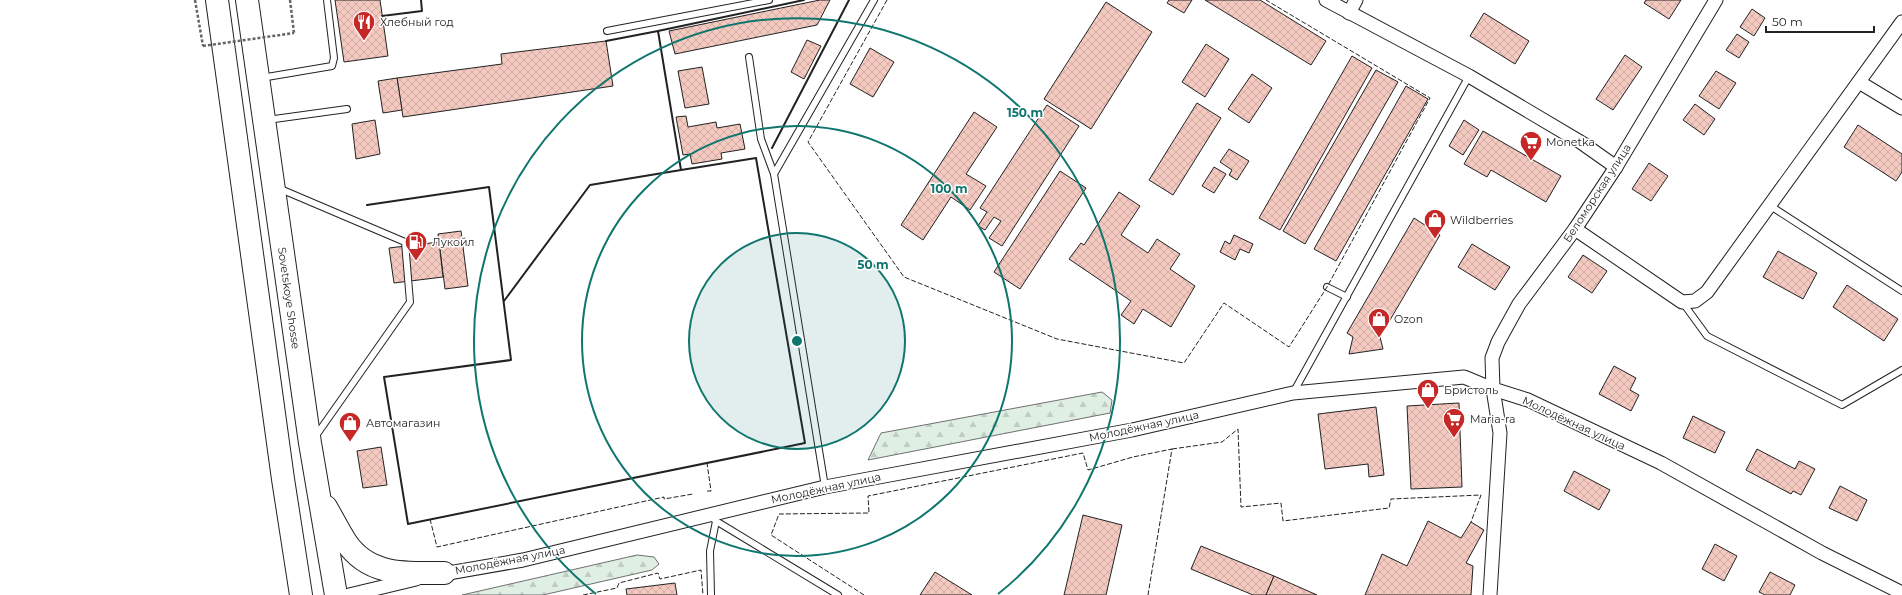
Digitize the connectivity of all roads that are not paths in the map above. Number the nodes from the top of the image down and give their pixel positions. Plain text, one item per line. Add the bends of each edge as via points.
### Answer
1 (217, 0) edge
2 (247, 0) edge
3 (327, 0) edge
4 (769, 0) edge
5 (874, 0) edge
6 (1326, 0) edge
7 (1356, 0) edge
8 (1716, 0) edge
9 (1349, 13) junction
10 (1902, 22) edge
11 (607, 31) dead end
12 (749, 57) dead end
13 (1469, 76) junction
14 (258, 79) junction
15 (1859, 82) junction
16 (1902, 108) edge
17 (347, 109) dead end
18 (263, 120) junction
19 (1616, 167) junction
20 (774, 174) junction
21 (272, 185) junction
22 (1769, 205) junction
23 (1575, 229) junction
24 (1328, 287) dead end
25 (1902, 291) edge
26 (1347, 297) junction
27 (1682, 302) junction
28 (1902, 370) edge
29 (1493, 388) junction
30 (1293, 393) junction
31 (310, 443) junction
32 (825, 487) junction
33 (318, 494) junction
34 (713, 518) junction
35 (444, 574) junction
36 (1902, 593) edge
37 (301, 595) edge
38 (336, 595) edge
39 (349, 595) edge
40 (712, 595) edge
41 (838, 595) edge
42 (1490, 595) edge

1 - 37 highway
2 - 14 highway, Sovetskoye Shosse
3 - 14 lane via 334,58 332,66
4 - 11 lane
5 - 20 lane
6 - 9 street
7 - 9 street
8 - 19 street, Беломорская улица
9 - 13 street
10 - 15 street
12 - 20 lane via 761,139
13 - 19 street via 1582,143
13 - 26 lane
14 - 18 highway, Sovetskoye Shosse
15 - 16 street
15 - 22 street
17 - 18 lane
18 - 21 highway, Sovetskoye Shosse
19 - 23 street, Беломорская улица
20 - 32 lane
21 - 31 highway, Sovetskoye Shosse
21 - 31 lane via 405,242 410,302
22 - 25 lane
22 - 27 street via 1707,292 1695,301
23 - 27 street
23 - 29 street, Беломорская улица via 1520,304 1498,342 1492,358
24 - 26 lane
26 - 30 lane
27 - 28 lane via 1708,336 1842,405
29 - 30 street, Молодёжная улица via 1464,377
29 - 36 street, Молодёжная улица via 1528,400 1661,463 1822,553
29 - 42 street, Беломорская улица via 1500,433
30 - 32 street, Молодёжная улица via 1132,430
31 - 33 highway, Sovetskoye Shosse
32 - 34 street, Молодёжная улица
33 - 35 highway via 347,543 360,558 378,568 397,574
33 - 38 highway, Sovetskoye Shosse
34 - 35 street, Молодёжная улица via 523,560
34 - 40 lane via 710,551
34 - 41 lane
35 - 39 street, Молодёжная улица

